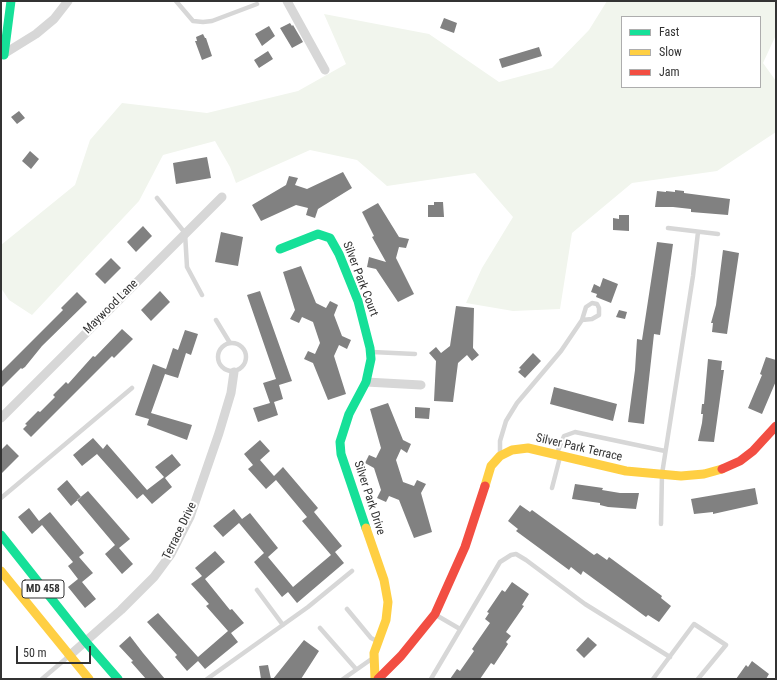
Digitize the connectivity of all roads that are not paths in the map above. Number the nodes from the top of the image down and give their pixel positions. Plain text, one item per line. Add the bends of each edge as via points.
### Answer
1 (11, 1) edge
2 (68, 1) edge
3 (176, 1) edge
4 (287, 1) edge
5 (257, 4) dead end
6 (2, 58) edge
7 (325, 70) dead end
8 (222, 196) dead end
9 (157, 198) dead end
10 (668, 228) dead end
11 (698, 232) junction
12 (185, 233) junction
13 (718, 234) dead end
14 (280, 249) dead end
15 (202, 295) dead end
16 (216, 320) dead end
17 (582, 320) dead end
18 (230, 343) junction
19 (371, 352) junction
20 (415, 354) dead end
21 (234, 372) junction
22 (366, 382) junction
23 (421, 385) dead end
24 (132, 388) dead end
25 (1, 418) edge
26 (776, 426) edge
27 (665, 450) junction
28 (558, 455) junction
29 (500, 456) junction
30 (662, 474) junction
31 (552, 488) dead end
32 (1, 498) edge
33 (661, 524) dead end
34 (1, 535) edge
35 (352, 570) dead end
36 (1, 571) edge
37 (257, 590) dead end
38 (347, 609) dead end
39 (435, 614) junction
40 (283, 625) junction
41 (320, 628) dead end
42 (460, 629) junction
43 (85, 641) junction
44 (378, 641) junction
45 (69, 656) junction
46 (670, 657) junction
47 (374, 658) junction
48 (356, 669) junction
49 (42, 679) edge
50 (89, 679) edge
51 (118, 679) edge
52 (207, 679) edge
53 (343, 679) edge
54 (375, 679) edge
55 (378, 679) edge
56 (431, 679) edge
57 (653, 679) edge
58 (698, 679) edge

1 - 6 main road
2 - 6 street via 45,27
3 - 5 lane via 193,21 203,22
4 - 7 street
8 - 12 street, Maywood Lane
9 - 12 lane
10 - 11 lane
11 - 13 lane
11 - 27 lane
12 - 15 lane via 187,267
12 - 25 street, Maywood Lane
14 - 19 main road, Silver Park Court via 318,234 330,238 358,301
16 - 18 lane
17 - 29 lane via 561,351 517,403 506,421 500,441
18 - 21 lane via 222,347 218,358 223,368
18 - 21 lane via 238,344 246,353 244,365
19 - 20 lane
19 - 22 main road, Silver Park Court
21 - 43 street, Terrace Drive via 231,393 219,434 190,517 171,554 154,577
22 - 23 street
22 - 44 main road, Silver Park Drive via 348,414 340,442 384,580 388,602 386,620
24 - 32 lane
26 - 30 main road, Silver Park Terrace via 753,452 724,468 704,474
27 - 28 lane via 575,432 564,436
27 - 30 lane
28 - 29 main road, Silver Park Terrace via 528,448 512,450
28 - 30 main road, Silver Park Terrace via 626,471
28 - 31 lane
29 - 39 main road via 491,466 465,547
30 - 33 lane
34 - 43 main road, MD 458
35 - 40 lane via 308,608
36 - 45 main road, MD 458
37 - 40 lane
38 - 44 lane via 371,638
39 - 42 lane
39 - 55 main road via 401,656
40 - 52 lane
41 - 48 lane
42 - 46 lane via 500,562 516,554 585,604
42 - 56 lane
43 - 45 street, Terrace Drive
43 - 51 main road, MD 458
44 - 47 main road, Silver Park Drive
45 - 49 lane
45 - 50 main road, MD 458
46 - 57 lane
46 - 58 lane via 694,624 726,645
47 - 48 lane
47 - 54 main road, Silver Park Drive
48 - 53 lane

